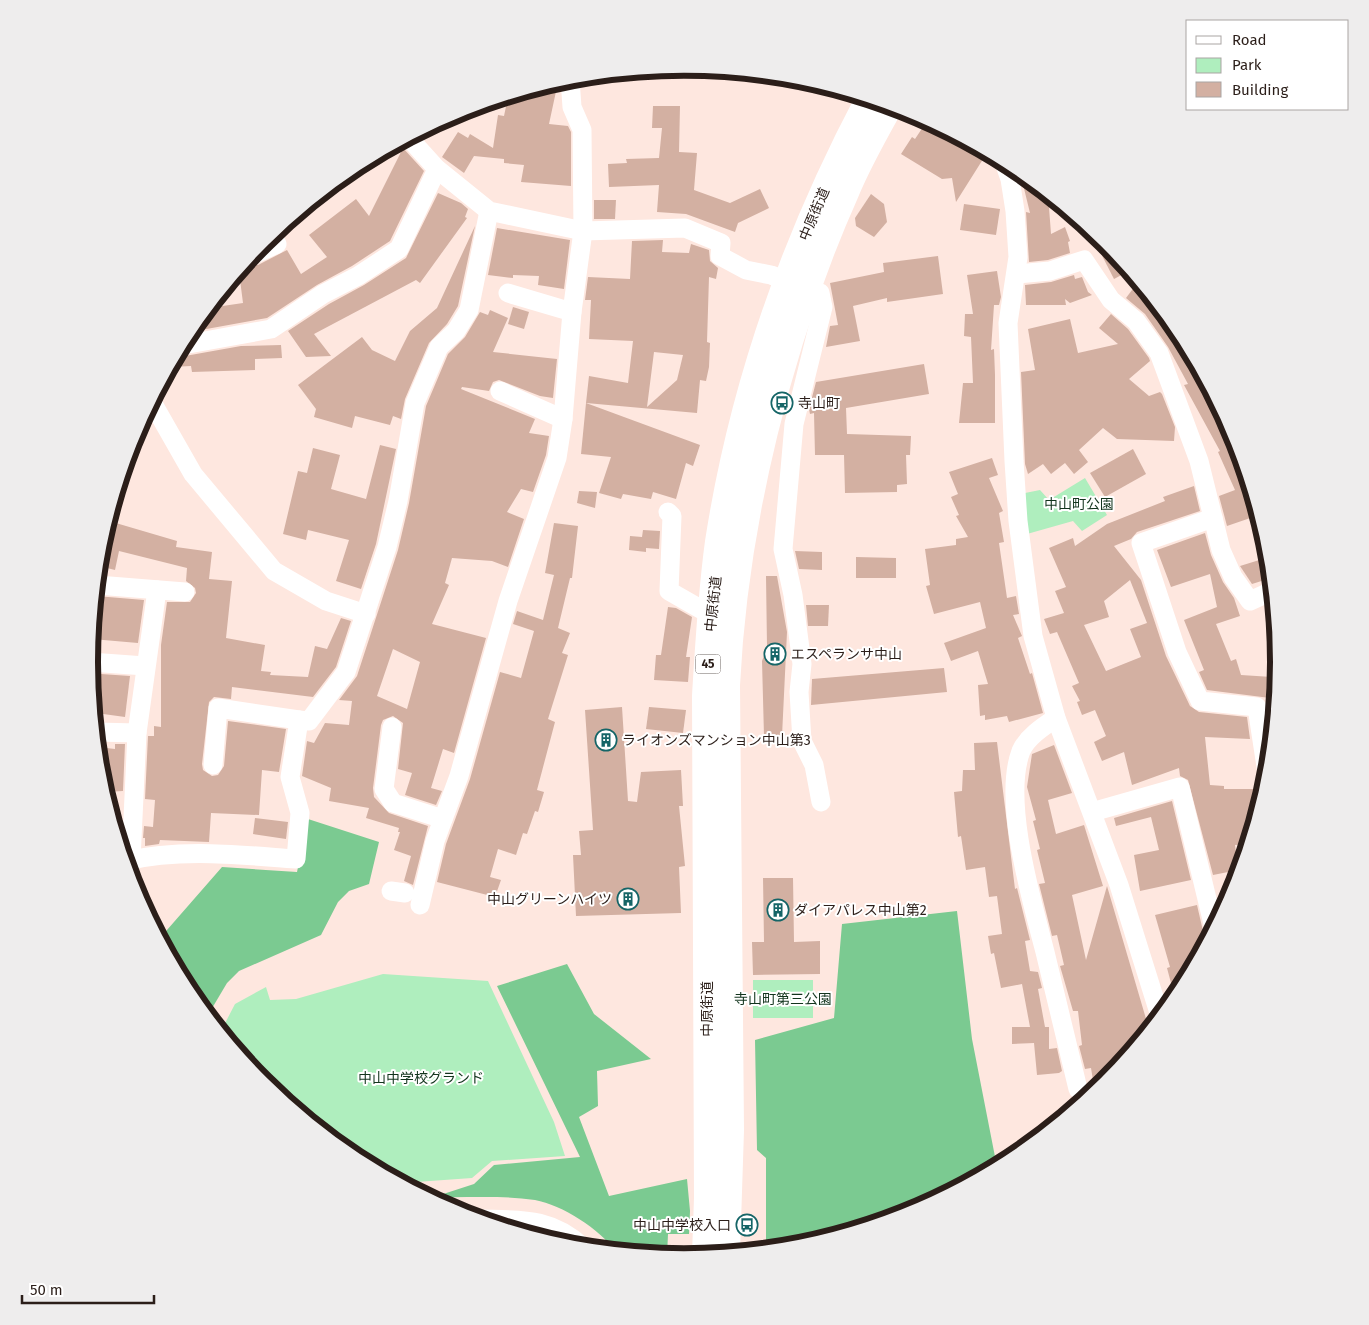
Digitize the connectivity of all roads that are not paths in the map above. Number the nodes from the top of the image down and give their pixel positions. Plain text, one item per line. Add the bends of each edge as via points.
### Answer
1 (571, 88) edge
2 (866, 105) edge
3 (886, 112) edge
4 (414, 143) edge
5 (437, 169) junction
6 (1006, 173) edge
7 (489, 211) junction
8 (583, 231) junction
9 (1016, 274) junction
10 (797, 284) junction
11 (508, 293) dead end
12 (572, 312) junction
13 (193, 343) edge
14 (500, 390) dead end
15 (156, 409) edge
16 (563, 419) junction
17 (668, 512) dead end
18 (1213, 518) junction
19 (103, 585) edge
20 (157, 590) junction
21 (185, 592) dead end
22 (1267, 593) edge
23 (366, 614) junction
24 (711, 615) junction
25 (98, 663) edge
26 (145, 666) junction
27 (1056, 718) junction
28 (299, 720) junction
29 (392, 727) dead end
30 (102, 732) edge
31 (138, 733) junction
32 (1264, 751) edge
33 (213, 765) dead end
34 (821, 802) dead end
35 (1092, 812) junction
36 (443, 819) junction
37 (130, 853) edge
38 (133, 860) edge
39 (410, 896) dead end
40 (1212, 918) edge
41 (1158, 1008) edge
42 (1078, 1089) dead end
43 (502, 1220) edge
44 (572, 1237) edge
45 (726, 1247) edge
46 (706, 1248) edge

1 - 8 street via 572,107 582,130
2 - 10 main road, 中原街道 / 45 via 824,189
3 - 10 main road, 中原街道 / 45
4 - 5 street
5 - 7 street
5 - 13 street via 399,249 271,329
6 - 9 street via 1015,211
7 - 8 street
7 - 23 street via 469,310 456,331 439,347 415,403 398,501
8 - 10 street via 685,228 721,243 720,256 746,270 771,274
8 - 12 street
9 - 18 street via 1050,271 1084,260 1111,300 1136,321 1159,354 1199,461
9 - 27 street via 1008,323 1018,521 1033,636
10 - 24 main road, 中原街道 / 45 via 744,421 719,543
10 - 34 street via 820,293 823,307 794,424 783,549 802,664 799,692 802,741 814,765
10 - 45 main road, 中原街道 / 45 via 756,467 736,571 729,635 726,684 730,1140
11 - 12 street
12 - 16 street
14 - 16 street
15 - 23 street via 193,474 274,571 326,601
16 - 36 street via 556,458 508,601 459,776
17 - 24 street via 672,516 669,591
18 - 22 street via 1221,550 1233,577 1250,601
18 - 32 street via 1141,543 1177,652 1200,701 1257,707
19 - 20 street
20 - 21 street
20 - 26 street
23 - 28 street via 346,672 309,722
24 - 46 main road, 中原街道 / 45 via 706,696
25 - 26 street
26 - 31 street
27 - 35 street
27 - 42 street via 1040,728 1022,750 1014,800 1027,880
28 - 33 street via 218,708
28 - 38 street via 290,777 300,813 296,859 228,854 173,855
29 - 36 street via 384,790 392,803
30 - 31 street
31 - 37 street
35 - 40 street via 1180,787
35 - 41 street
36 - 39 street
43 - 44 street via 534,1221

